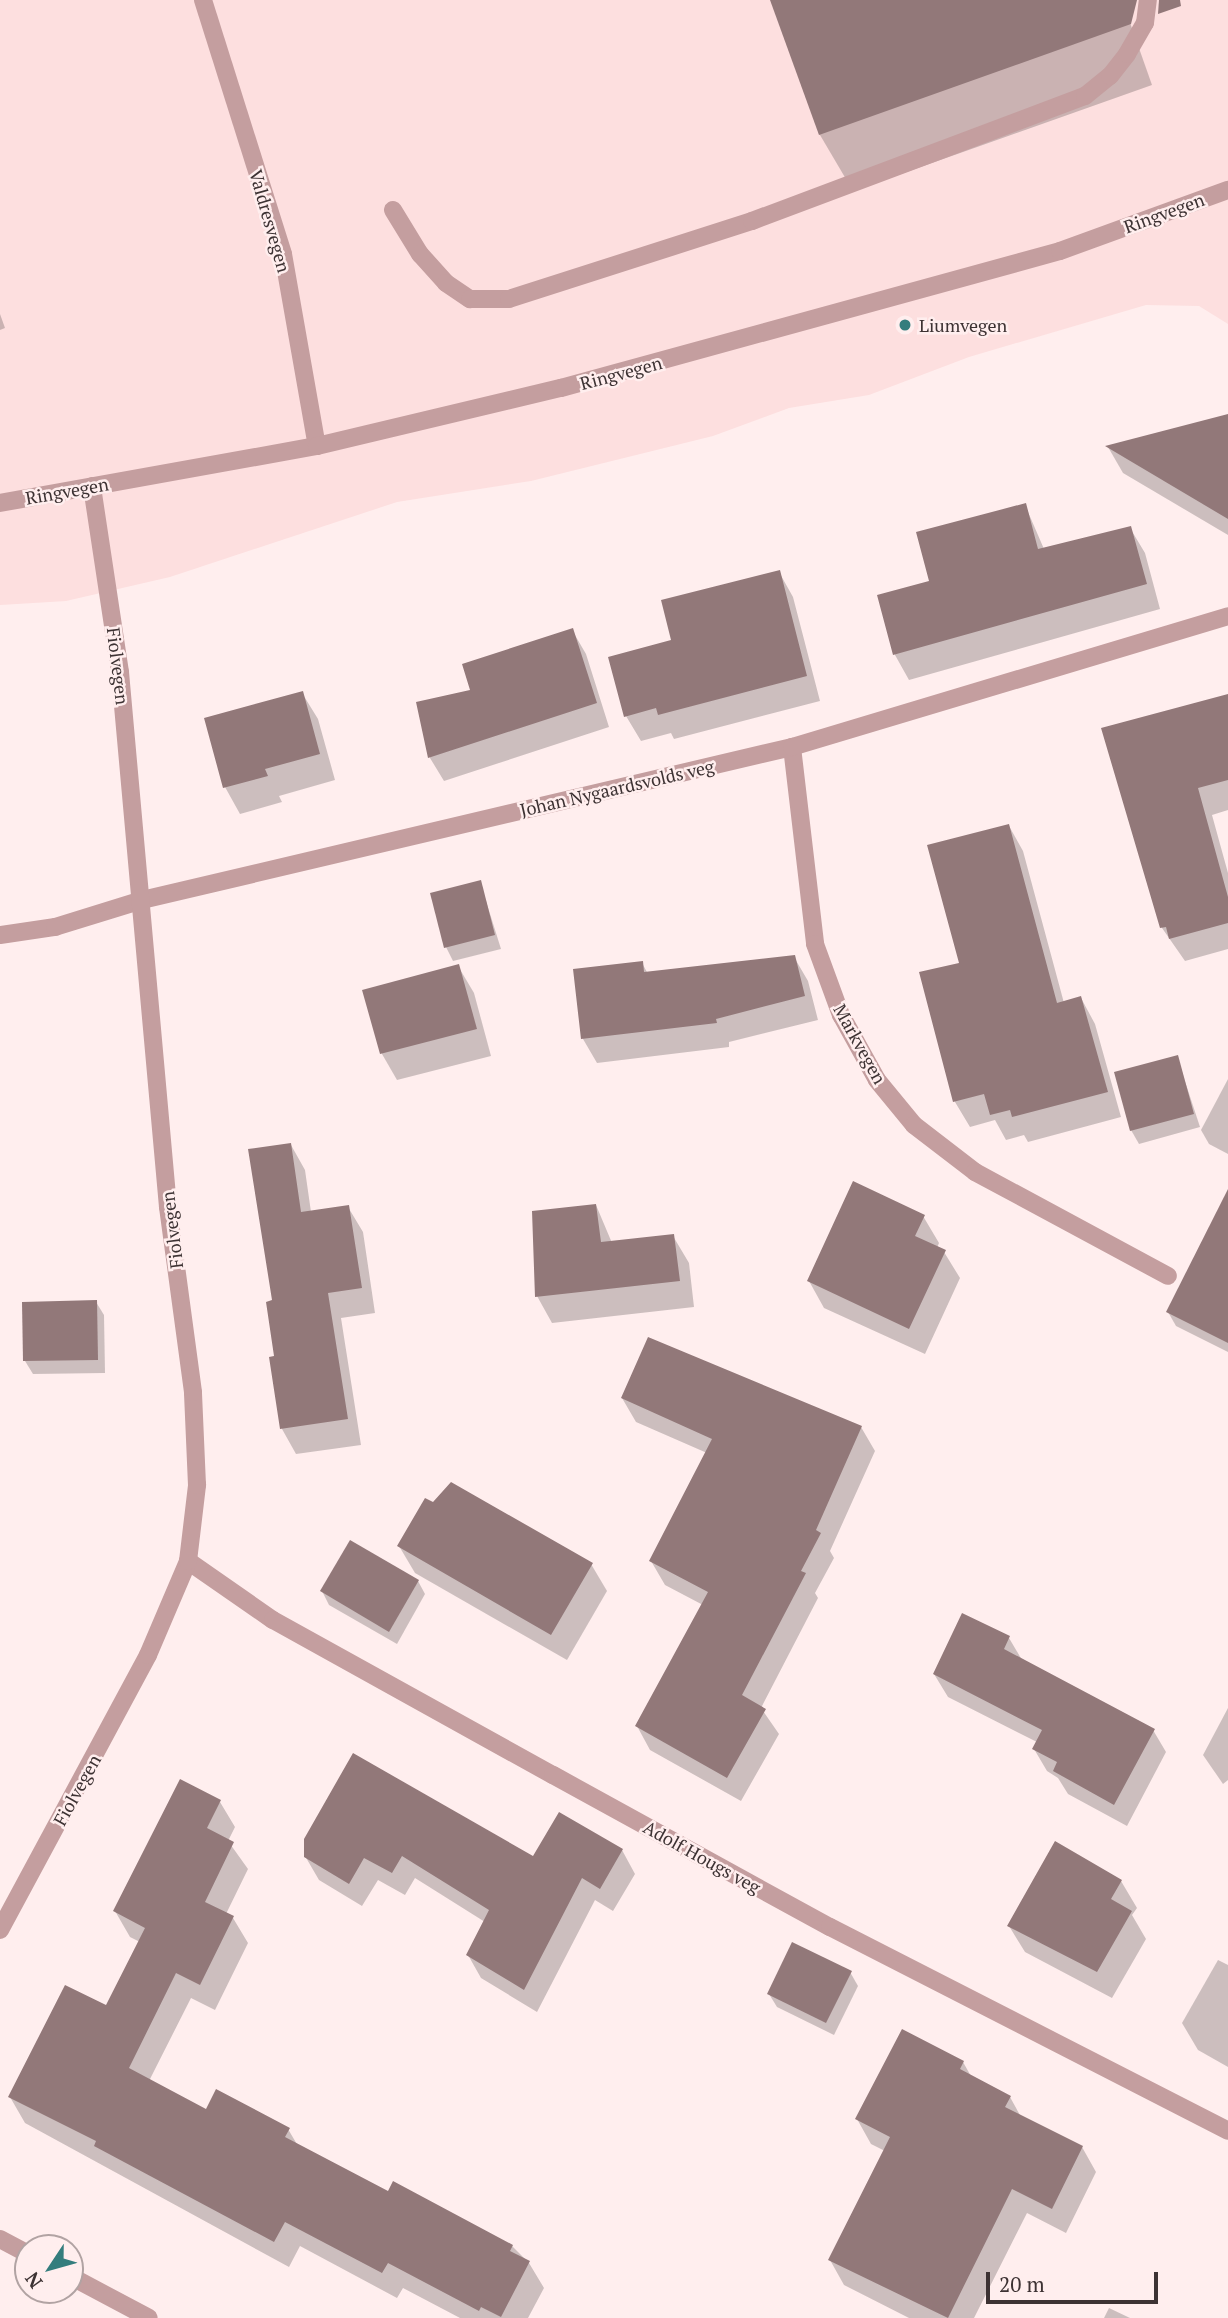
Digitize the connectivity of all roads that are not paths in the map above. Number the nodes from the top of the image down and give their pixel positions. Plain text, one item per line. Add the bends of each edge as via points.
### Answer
1 (203, 0) edge
2 (1148, 0) edge
3 (1228, 190) edge
4 (393, 210) dead end
5 (317, 446) junction
6 (92, 486) junction
7 (0, 503) edge
8 (1228, 616) edge
9 (792, 747) junction
10 (142, 900) junction
11 (0, 934) edge
12 (1167, 1276) dead end
13 (188, 1561) junction
14 (0, 1930) edge
15 (1228, 2132) edge
16 (84, 2283) edge
17 (149, 2318) edge

1 - 5 street, Valdresvegen via 283,254
2 - 4 street via 1145,23 1127,54 1110,76 1085,96 752,221 509,299 470,299 446,283 420,254
3 - 5 street, Ringvegen via 1060,251 809,323
5 - 6 street, Ringvegen
6 - 7 street, Ringvegen
6 - 10 street, Fiolvegen via 120,671
8 - 9 street, Johan Nygaardsvolds veg
9 - 10 street, Johan Nygaardsvolds veg
9 - 12 street, Markvegen via 815,944 841,1015 877,1080 914,1125 975,1172
10 - 11 street, Johan Nygaardsvolds veg via 55,927
10 - 13 street, Fiolvegen via 168,1207 193,1392 197,1485
13 - 14 street, Fiolvegen via 102,1746
13 - 15 street, Adolf Hougs veg via 273,1620 565,1782 830,1927
16 - 17 street

